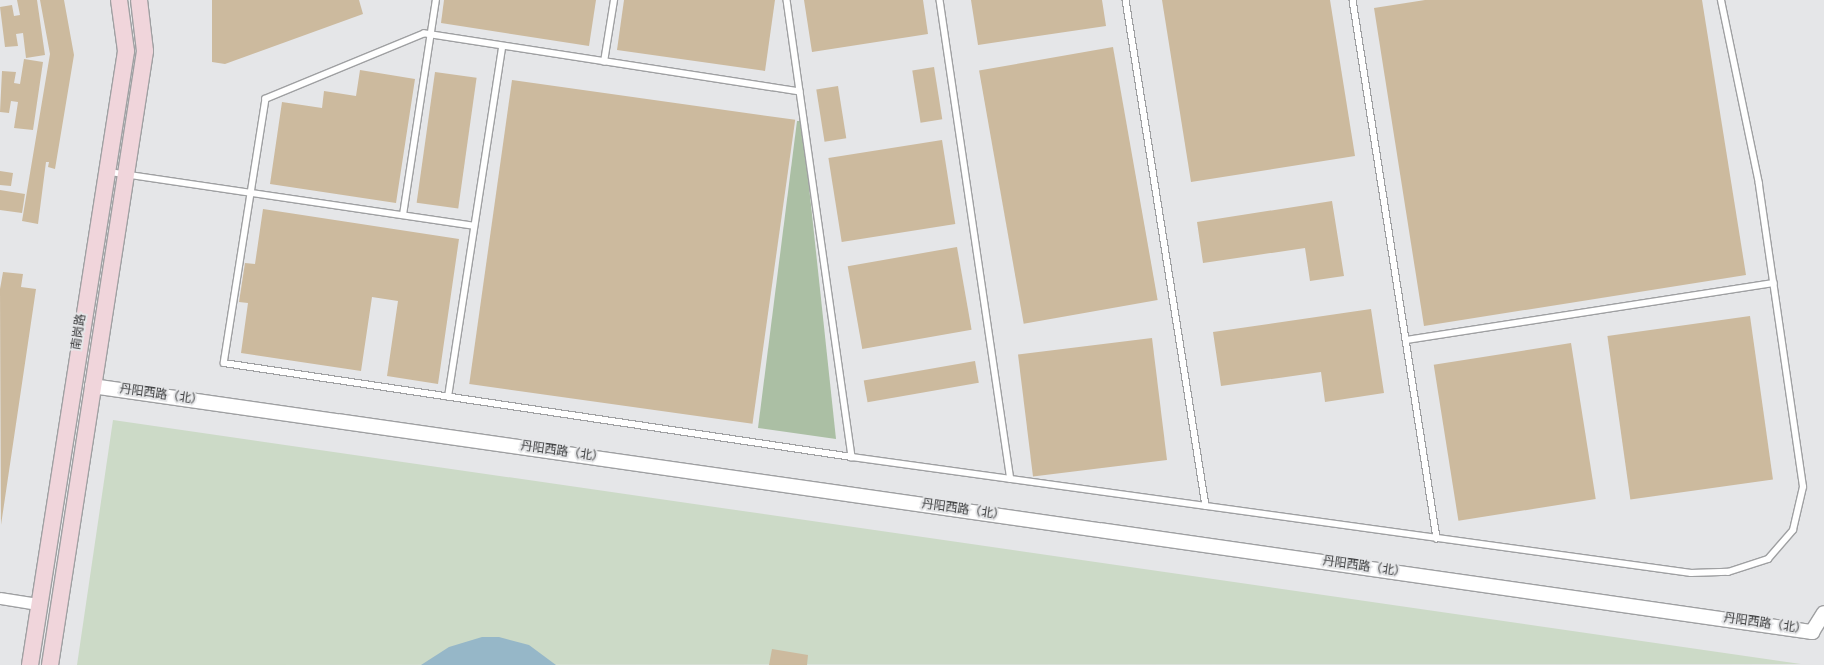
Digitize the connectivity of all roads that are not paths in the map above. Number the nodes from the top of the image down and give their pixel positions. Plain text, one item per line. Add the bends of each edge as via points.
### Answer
1 (119, 0) edge
2 (139, 0) edge
3 (436, 0) edge
4 (614, 0) edge
5 (786, 0) edge
6 (940, 0) edge
7 (1126, 0) edge
8 (1353, 0) edge
9 (1722, 0) edge
10 (431, 35) junction
11 (502, 47) junction
12 (604, 62) junction
13 (800, 92) junction
14 (106, 171) junction
15 (126, 174) junction
16 (252, 192) junction
17 (404, 215) junction
18 (474, 226) junction
19 (1774, 283) junction
20 (1406, 340) junction
21 (92, 386) junction
22 (448, 397) junction
23 (852, 457) junction
24 (1011, 479) junction
25 (1206, 506) junction
26 (1437, 538) junction
27 (0, 598) edge
28 (39, 604) junction
29 (1824, 613) edge
30 (30, 665) edge
31 (50, 665) edge

1 - 14 main road, 南岗路 via 126,51
2 - 15 main road, 南岗路 via 145,51
3 - 10 lane
4 - 12 lane
5 - 13 lane
6 - 24 lane
7 - 25 lane
8 - 20 lane
9 - 19 lane via 1759,184
10 - 11 lane
10 - 16 lane via 424,34 266,99
10 - 17 lane
11 - 12 lane
11 - 18 lane
12 - 13 lane
13 - 23 lane
14 - 15 lane
14 - 28 main road, 南岗路
15 - 16 lane
15 - 21 main road, 南岗路
16 - 17 lane
16 - 22 lane via 224,363
17 - 18 lane
18 - 22 lane
19 - 20 lane
19 - 26 lane via 1803,487 1794,530 1768,558 1728,572 1691,573
20 - 26 lane
21 - 29 street, 丹阳西路（北） via 1812,632
21 - 31 main road, 南岗路
22 - 23 lane
23 - 24 lane
24 - 25 lane
25 - 26 lane
27 - 28 street
28 - 30 main road, 南岗路

